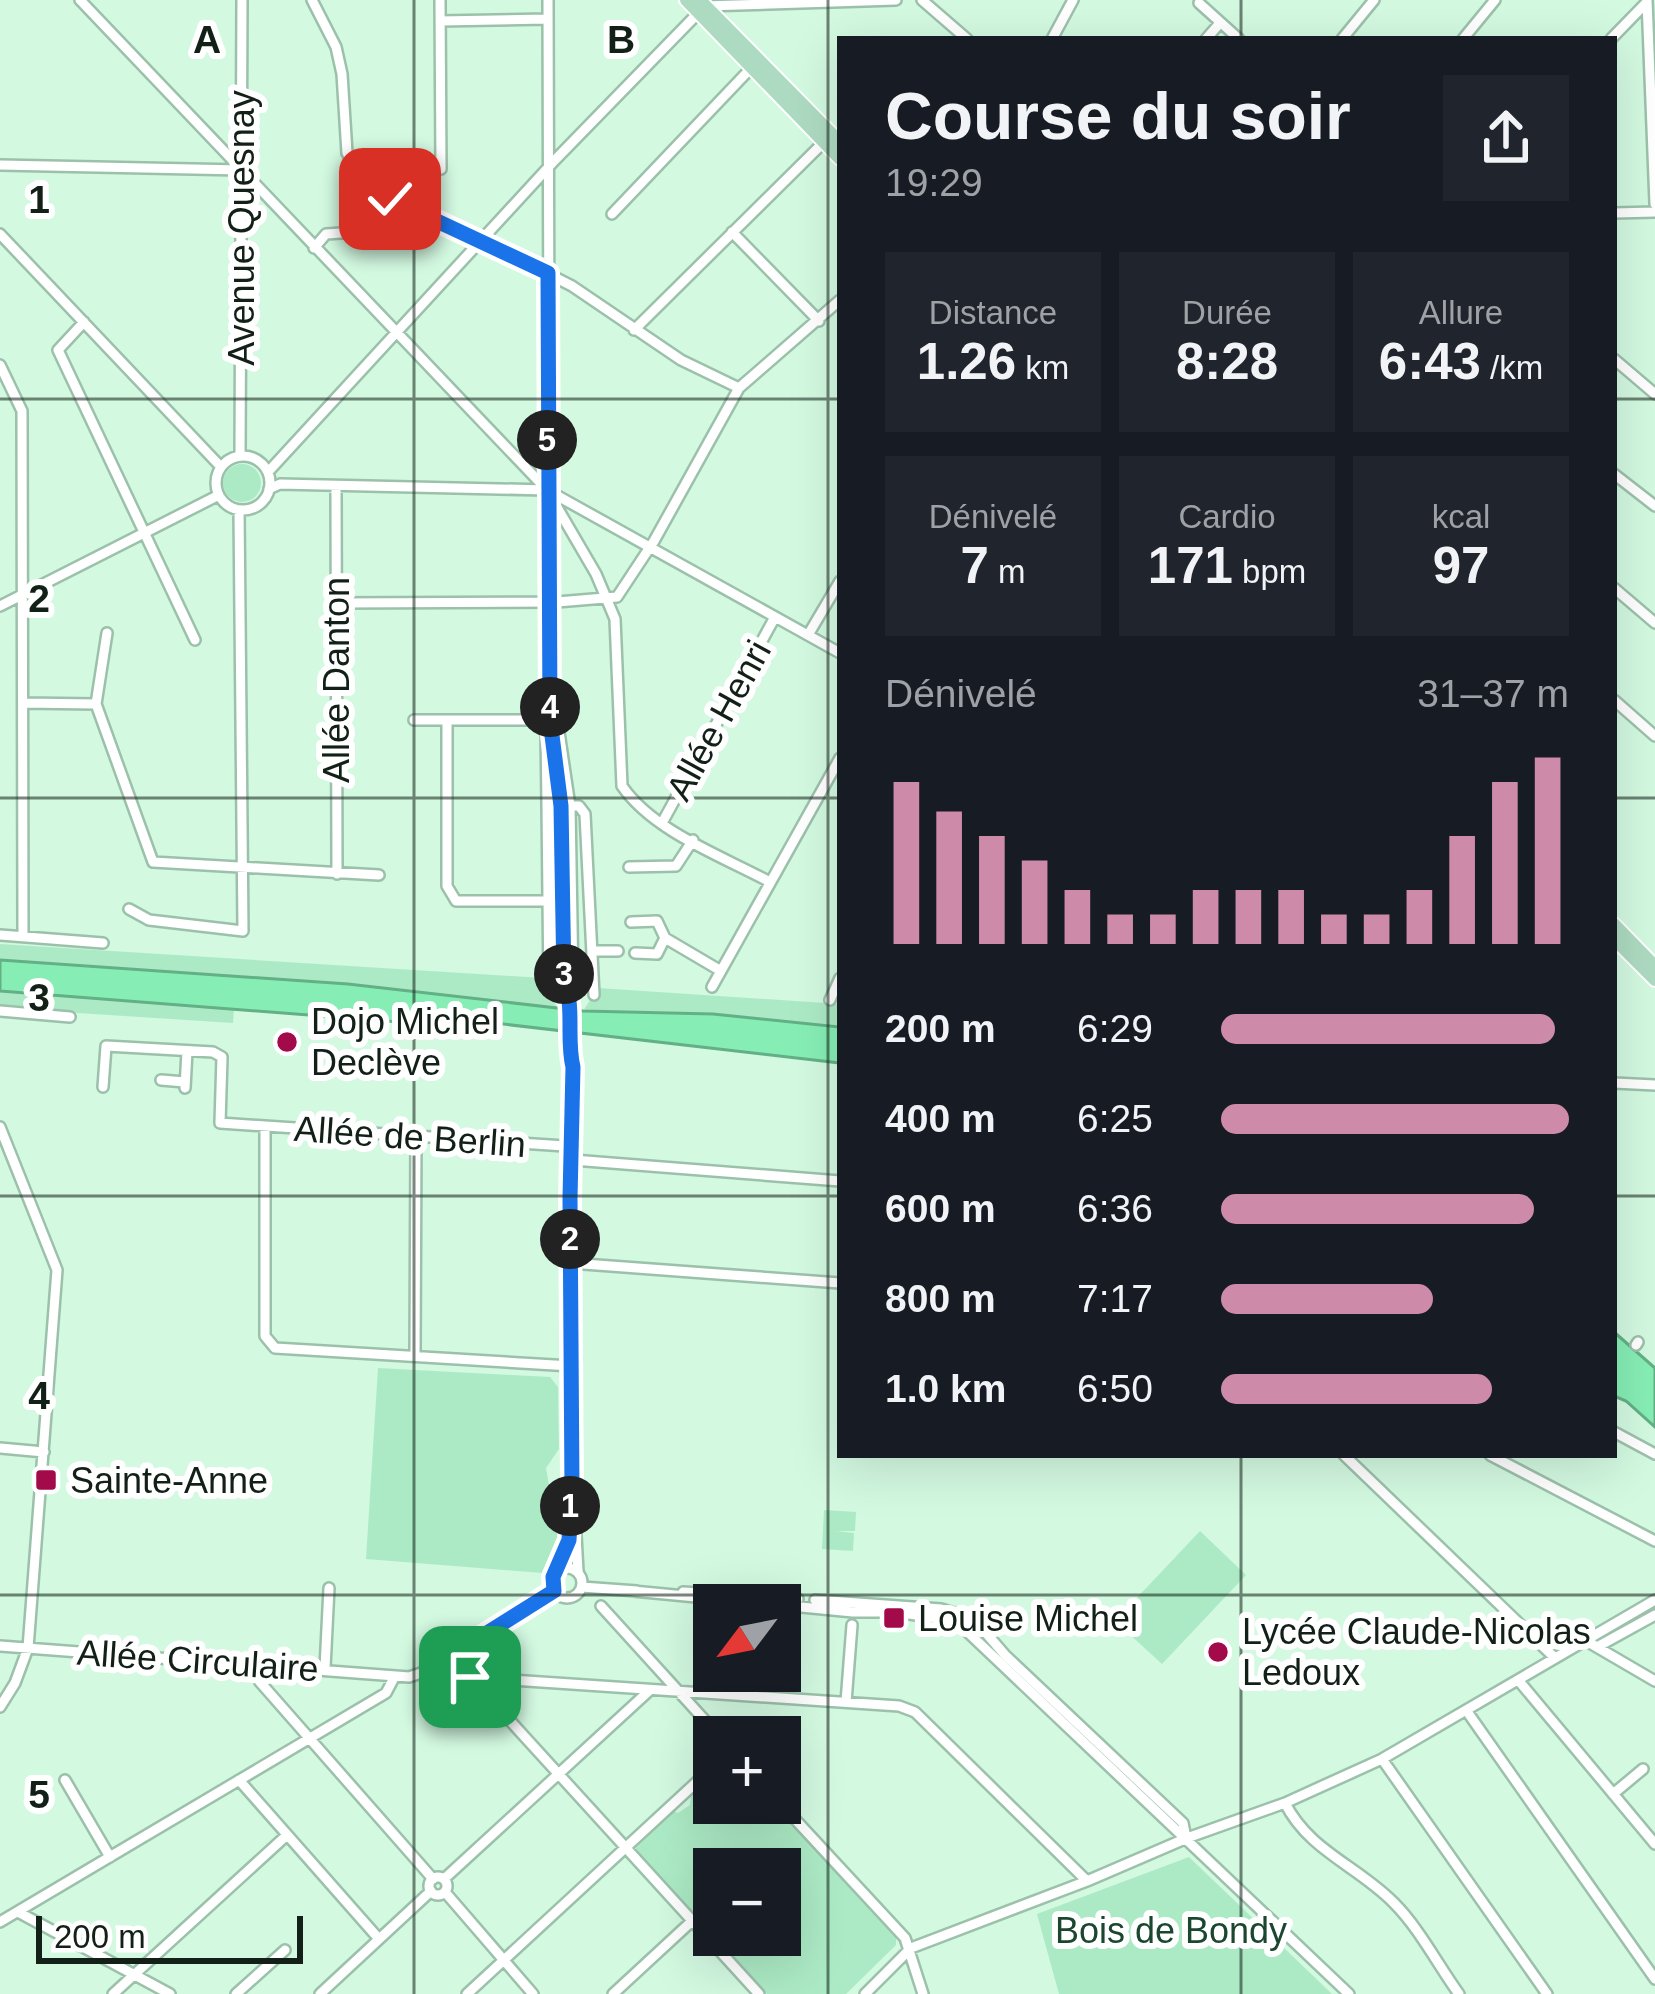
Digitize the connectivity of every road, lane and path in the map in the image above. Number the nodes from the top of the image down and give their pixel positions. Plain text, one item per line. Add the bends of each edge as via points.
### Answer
1 (80, 0) edge
2 (242, 0) edge
3 (312, 0) edge
4 (440, 0) edge
5 (548, 0) edge
6 (686, 0) edge
7 (896, 0) edge
8 (922, 0) edge
9 (1073, 0) edge
10 (1374, 0) edge
11 (1496, 0) edge
12 (1199, 1) edge
13 (1646, 2) edge
14 (701, 6) edge
15 (548, 19) junction
16 (440, 21) junction
17 (1220, 22) junction
18 (964, 36) edge
19 (1054, 36) edge
20 (1208, 36) edge
21 (1236, 36) edge
22 (1344, 36) edge
23 (1466, 36) edge
24 (1614, 36) edge
25 (753, 66) junction
26 (832, 141) edge
27 (0, 164) edge
28 (441, 169) dead end
29 (241, 170) junction
30 (547, 171) junction
31 (390, 199) junction
32 (1655, 208) edge
33 (1617, 213) edge
34 (612, 214) dead end
35 (732, 232) junction
36 (0, 234) edge
37 (481, 242) junction
38 (314, 248) junction
39 (548, 273) junction
40 (837, 303) edge
41 (819, 321) junction
42 (84, 322) junction
43 (634, 330) junction
44 (396, 333) junction
45 (1617, 362) edge
46 (0, 364) edge
47 (739, 388) junction
48 (1655, 394) edge
49 (240, 456) junction
50 (221, 467) junction
51 (268, 472) junction
52 (1617, 476) edge
53 (336, 486) junction
54 (269, 489) junction
55 (547, 490) junction
56 (219, 494) junction
57 (574, 506) junction
58 (1655, 506) edge
59 (238, 510) junction
60 (565, 518) junction
61 (144, 532) junction
62 (650, 547) junction
63 (837, 585) edge
64 (1617, 591) edge
65 (21, 595) junction
66 (608, 601) junction
67 (549, 602) junction
68 (337, 603) junction
69 (0, 606) edge
70 (775, 617) junction
71 (1655, 623) edge
72 (107, 633) dead end
73 (808, 634) junction
74 (195, 640) dead end
75 (837, 651) edge
76 (22, 703) junction
77 (1617, 703) edge
78 (95, 704) junction
79 (414, 720) dead end
80 (555, 720) junction
81 (447, 722) junction
82 (1655, 736) edge
83 (837, 763) edge
84 (547, 805) junction
85 (566, 806) junction
86 (662, 823) junction
87 (693, 840) junction
88 (628, 867) dead end
89 (242, 868) junction
90 (337, 874) junction
91 (379, 874) dead end
92 (770, 882) junction
93 (546, 901) junction
94 (129, 909) dead end
95 (631, 922) dead end
96 (1617, 927) edge
97 (0, 934) edge
98 (23, 936) junction
99 (665, 938) junction
100 (1617, 942) edge
101 (103, 944) dead end
102 (618, 951) dead end
103 (592, 952) junction
104 (635, 953) dead end
105 (1655, 966) edge
106 (721, 971) junction
107 (1655, 980) edge
108 (837, 985) edge
109 (712, 987) dead end
110 (549, 992) dead end
111 (594, 995) dead end
112 (830, 1000) dead end
113 (0, 1011) edge
114 (70, 1017) dead end
115 (569, 1046) junction
116 (188, 1051) junction
117 (161, 1080) dead end
118 (1617, 1083) edge
119 (1655, 1085) edge
120 (103, 1088) dead end
121 (265, 1126) junction
122 (0, 1127) edge
123 (416, 1137) junction
124 (565, 1146) junction
125 (573, 1160) junction
126 (573, 1179) junction
127 (837, 1181) edge
128 (570, 1198) junction
129 (571, 1263) junction
130 (837, 1283) edge
131 (416, 1356) junction
132 (571, 1366) junction
133 (1617, 1434) edge
134 (0, 1448) edge
135 (44, 1452) junction
136 (1655, 1454) edge
137 (1349, 1458) edge
138 (1496, 1458) edge
139 (572, 1489) junction
140 (1655, 1540) edge
141 (578, 1571) junction
142 (555, 1573) junction
143 (582, 1587) junction
144 (329, 1588) dead end
145 (633, 1591) junction
146 (691, 1592) junction
147 (559, 1594) junction
148 (668, 1594) junction
149 (1655, 1600) edge
150 (601, 1606) dead end
151 (1655, 1615) edge
152 (852, 1625) dead end
153 (1583, 1639) junction
154 (0, 1646) edge
155 (1597, 1647) junction
156 (28, 1648) junction
157 (1556, 1658) junction
158 (250, 1663) junction
159 (436, 1665) junction
160 (325, 1668) junction
161 (395, 1676) junction
162 (470, 1677) junction
163 (1519, 1681) junction
164 (1655, 1681) edge
165 (650, 1690) junction
166 (680, 1693) junction
167 (846, 1702) junction
168 (0, 1707) edge
169 (1466, 1710) junction
170 (701, 1716) edge
171 (310, 1738) junction
172 (1382, 1759) junction
173 (1643, 1768) dead end
174 (560, 1776) junction
175 (65, 1780) dead end
176 (239, 1780) junction
177 (693, 1785) edge
178 (1613, 1794) junction
179 (1285, 1803) junction
180 (799, 1824) edge
181 (287, 1834) junction
182 (1187, 1838) junction
183 (1655, 1844) edge
184 (626, 1847) junction
185 (110, 1857) junction
186 (1087, 1881) junction
187 (436, 1883) junction
188 (18, 1912) junction
189 (692, 1921) junction
190 (0, 1922) edge
191 (379, 1939) junction
192 (911, 1948) junction
193 (285, 1950) dead end
194 (1655, 1957) edge
195 (504, 1960) junction
196 (1645, 1964) junction
197 (888, 1972) junction
198 (135, 1975) junction
199 (919, 1978) junction
200 (1655, 1979) edge
201 (113, 1994) edge
202 (170, 1994) edge
203 (236, 1994) edge
204 (320, 1994) edge
205 (467, 1994) edge
206 (533, 1994) edge
207 (613, 1994) edge
208 (759, 1994) edge
209 (865, 1994) edge
210 (923, 1994) edge
211 (1349, 1994) edge
212 (1458, 1994) edge
213 (1547, 1994) edge

1 - 29 street
2 - 29 street, Avenue Quesnay
3 - 31 street via 342,74 349,159
4 - 16 street
5 - 15 street
6 - 14 main road
7 - 14 street
8 - 18 street
9 - 19 street
10 - 22 street
11 - 23 street
12 - 17 street
13 - 24 street
13 - 32 street
14 - 25 main road
14 - 26 main road
14 - 30 street
15 - 16 street
15 - 30 street
16 - 28 street
17 - 20 street
17 - 21 street
25 - 26 main road
25 - 34 street
26 - 35 street
27 - 29 street
29 - 38 street
29 - 49 street, Avenue Quesnay
30 - 37 street
30 - 39 street
31 - 37 street
31 - 38 street via 356,232 326,233
32 - 33 street
35 - 41 street
35 - 43 street
36 - 42 street
37 - 39 street
37 - 44 street
38 - 44 street
39 - 43 street
39 - 55 street
40 - 41 street
41 - 47 street
42 - 50 street
42 - 61 street via 58,350
43 - 47 street
44 - 51 street
44 - 55 street
45 - 48 street
46 - 65 street via 22,411
47 - 62 street
49 - 50 street
49 - 51 street
50 - 56 street
51 - 54 street
52 - 58 street
53 - 54 street
53 - 55 street
53 - 68 street, Allée Danton
54 - 59 street via 255,507
55 - 57 street
55 - 60 street
55 - 67 street
56 - 59 street
56 - 61 street
57 - 60 street
57 - 62 street
59 - 89 street
60 - 66 street
61 - 65 street
61 - 74 street
62 - 66 street
62 - 70 street
63 - 73 street
64 - 71 street
65 - 69 street
65 - 76 street
66 - 67 street
66 - 86 street via 618,639 622,785
67 - 68 street
67 - 80 street
68 - 90 street, Allée Danton
70 - 73 street
70 - 86 street, Allée Henri
72 - 78 street
73 - 75 street
76 - 78 street
76 - 98 street
77 - 82 street
78 - 89 street via 153,862
79 - 81 street
80 - 81 street
80 - 84 street via 546,731
80 - 85 street
81 - 93 street via 447,886 456,901
83 - 92 street
84 - 85 street
84 - 93 street
85 - 103 street via 585,814
85 - 115 street
86 - 87 street
87 - 88 street via 676,866
87 - 92 street
89 - 90 street
89 - 94 street via 243,932 148,920
90 - 91 street
92 - 106 street
93 - 110 street
95 - 99 street via 657,921
96 - 105 main road
97 - 98 street
98 - 101 street
99 - 104 street via 657,954
99 - 106 street
100 - 107 main road
102 - 103 street
103 - 111 street
106 - 109 street
108 - 112 street
113 - 114 street
115 - 124 street
115 - 125 street
116 - 117 street via 185,1085
116 - 120 street via 106,1046
116 - 121 street, Allée de Berlin via 222,1057 220,1124
118 - 119 street
121 - 123 street, Allée de Berlin
121 - 131 street via 268,1342
122 - 135 street via 57,1270
123 - 124 street, Allée de Berlin
123 - 131 street
124 - 126 street, Allée de Berlin
124 - 128 street
125 - 126 street
125 - 127 street
126 - 128 street
128 - 129 street
129 - 130 street
129 - 132 street
131 - 132 street
132 - 139 street
133 - 136 street
134 - 135 street
135 - 156 street
137 - 157 street
138 - 140 street
139 - 141 street
139 - 142 street via 569,1540
141 - 142 street
141 - 143 street
142 - 147 street
143 - 145 street
143 - 147 street
144 - 160 street
145 - 146 street
145 - 148 street
146 - 148 street
146 - 182 street via 941,1609 974,1619 1183,1823
147 - 159 street
148 - 182 street via 956,1622
149 - 153 street
150 - 166 street
151 - 155 street
152 - 167 street
153 - 155 street
153 - 157 street
154 - 156 street, Allée Circulaire
155 - 164 street
156 - 158 street, Allée Circulaire
156 - 168 street
157 - 163 street
158 - 160 street, Allée Circulaire
158 - 171 street
159 - 161 street
159 - 162 street via 442,1674
160 - 161 street, Allée Circulaire
161 - 171 street via 386,1693
162 - 165 street
162 - 174 street
163 - 169 street
163 - 178 street
165 - 166 street
165 - 174 street
166 - 167 street
166 - 170 street
167 - 186 street via 915,1712
169 - 172 street
169 - 196 street
171 - 176 street
171 - 187 street
172 - 179 street
172 - 213 street
173 - 178 street
174 - 184 street
174 - 187 street
175 - 185 street
176 - 181 street
176 - 185 street
177 - 184 street
178 - 183 street
179 - 182 street
179 - 212 street via 1328,1856 1394,1903
180 - 192 street
181 - 191 street
181 - 198 street
182 - 186 street
182 - 211 street
184 - 189 street
184 - 195 street
185 - 188 street
186 - 192 street
187 - 191 street
187 - 195 street via 437,1895 445,1892
188 - 190 street
188 - 198 street
189 - 207 street
189 - 208 street
191 - 204 street
192 - 197 street
192 - 199 street
193 - 203 street
194 - 196 street
195 - 205 street
195 - 206 street
196 - 200 street
197 - 199 street via 900,1967
197 - 209 street
198 - 201 street
198 - 202 street
199 - 210 street

